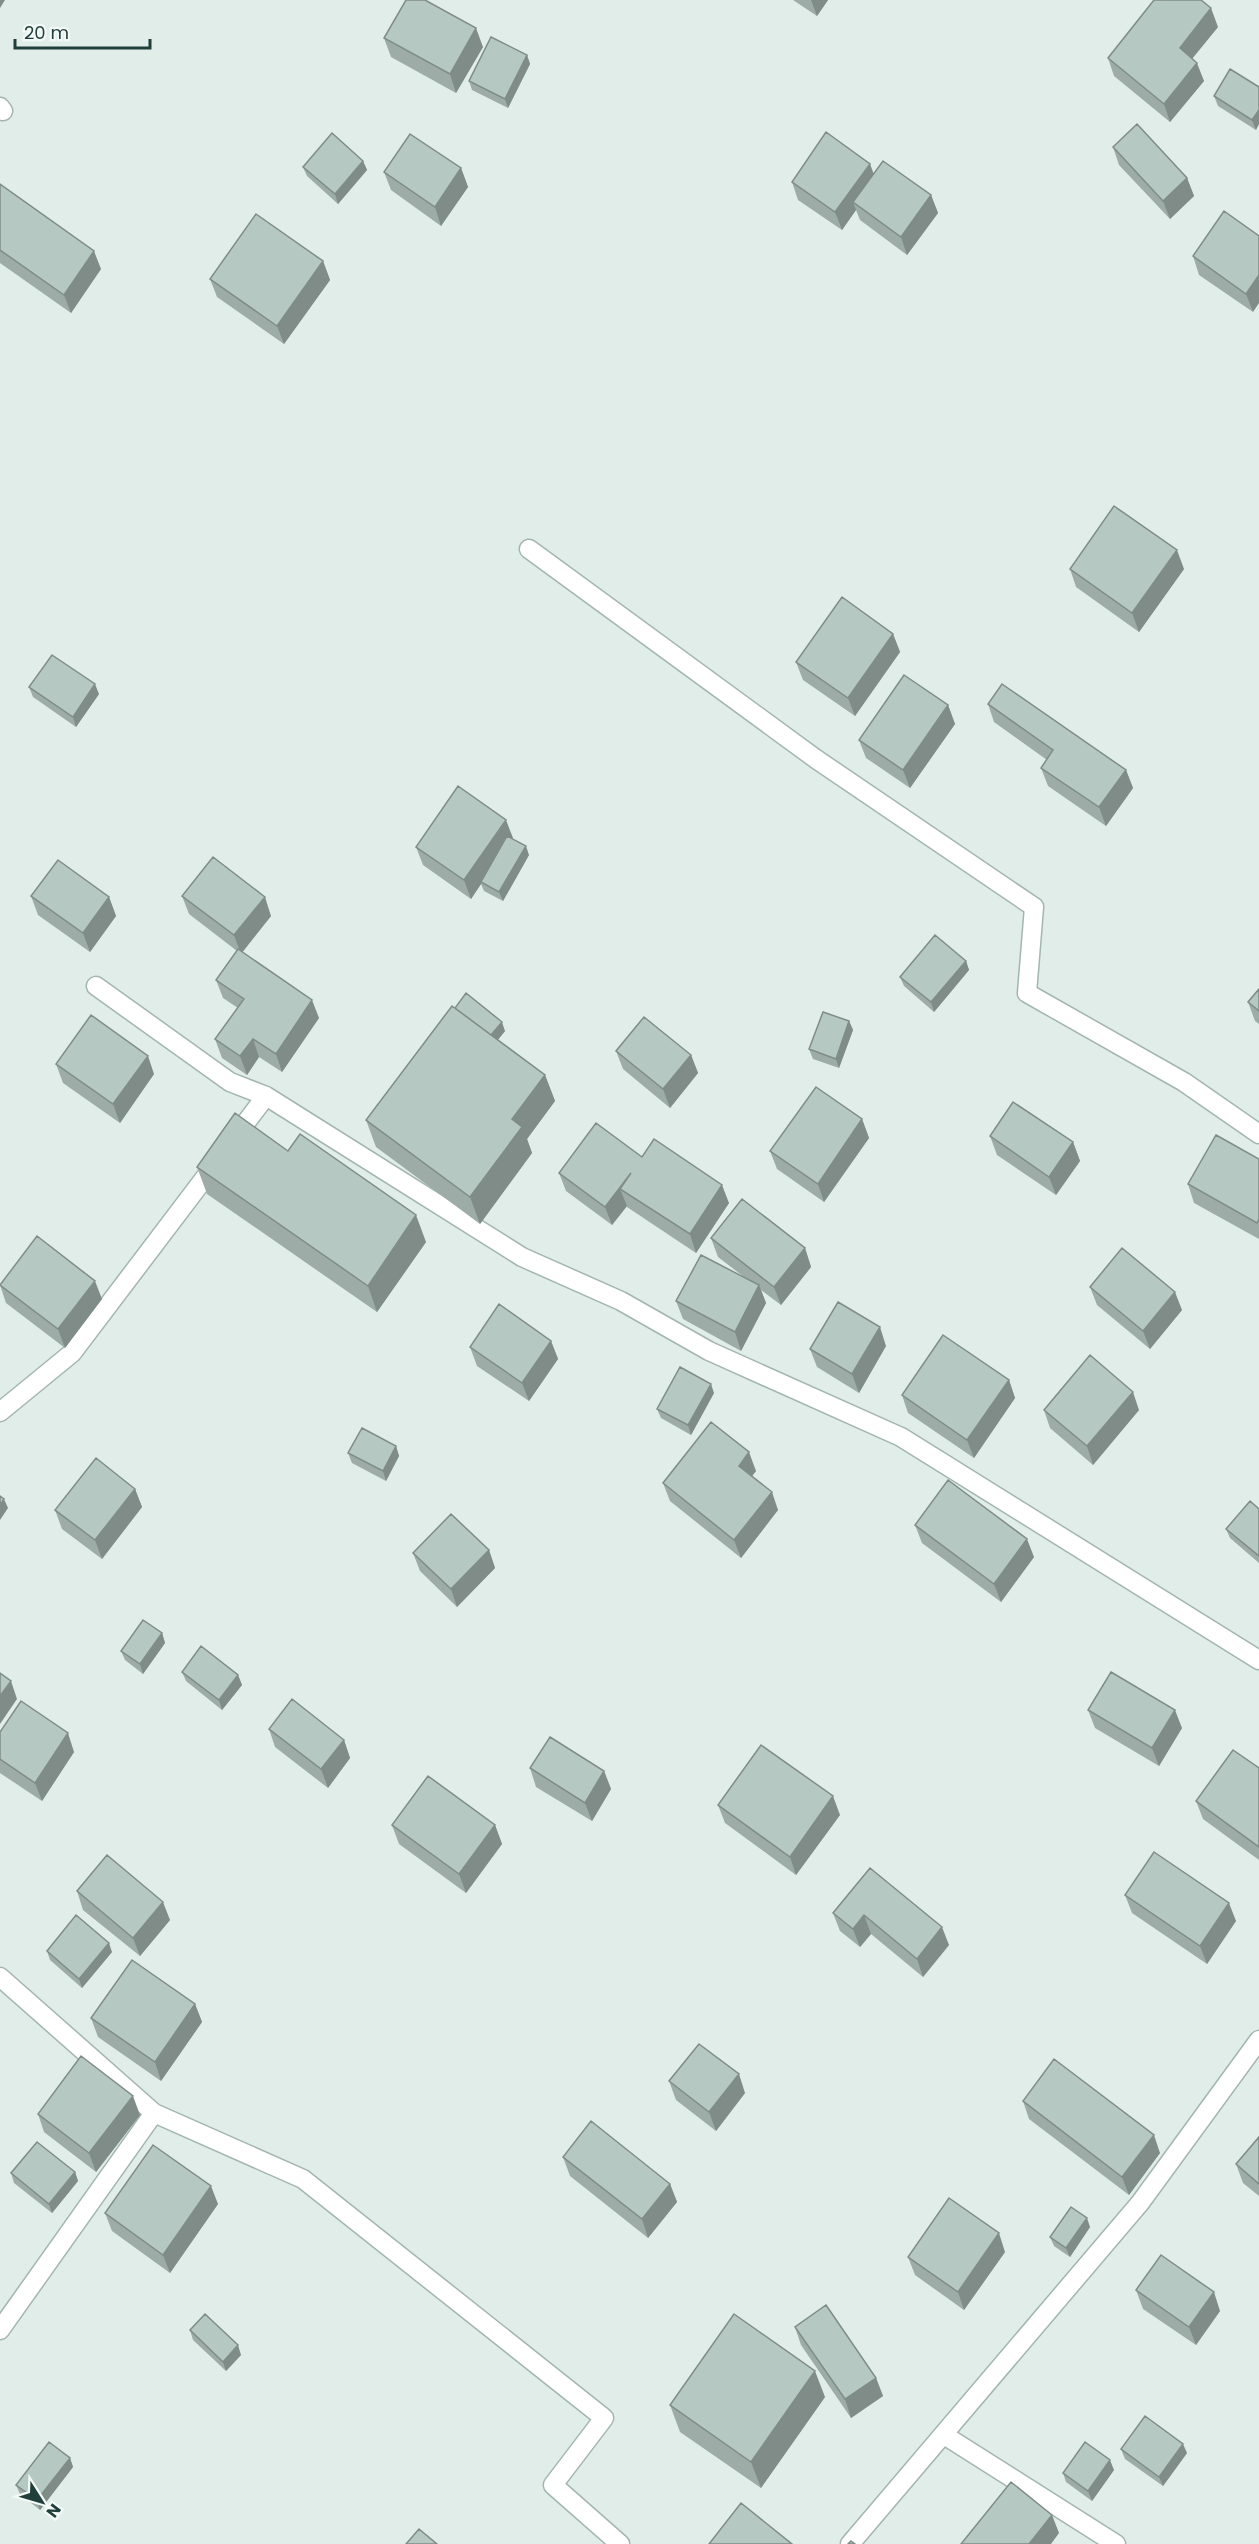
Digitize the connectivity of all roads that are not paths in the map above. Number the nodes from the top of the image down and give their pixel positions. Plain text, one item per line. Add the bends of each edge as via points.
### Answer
1 (529, 549) dead end
2 (96, 986) dead end
3 (266, 1096) junction
4 (1259, 1134) edge
5 (0, 1412) edge
6 (1259, 1660) edge
7 (0, 1977) edge
8 (1259, 2040) edge
9 (154, 2113) junction
10 (0, 2330) edge
11 (944, 2435) junction
12 (620, 2544) edge
13 (850, 2544) edge
14 (1116, 2544) edge

1 - 4 street via 816,759 1034,907 1027,993 1184,1082
2 - 3 street via 230,1082
3 - 5 street via 72,1353
3 - 6 street via 522,1257 621,1301 708,1351 901,1437
7 - 9 street
8 - 11 street via 1140,2202
9 - 10 street
9 - 12 street via 303,2179 604,2418 553,2485
11 - 13 street
11 - 14 street

